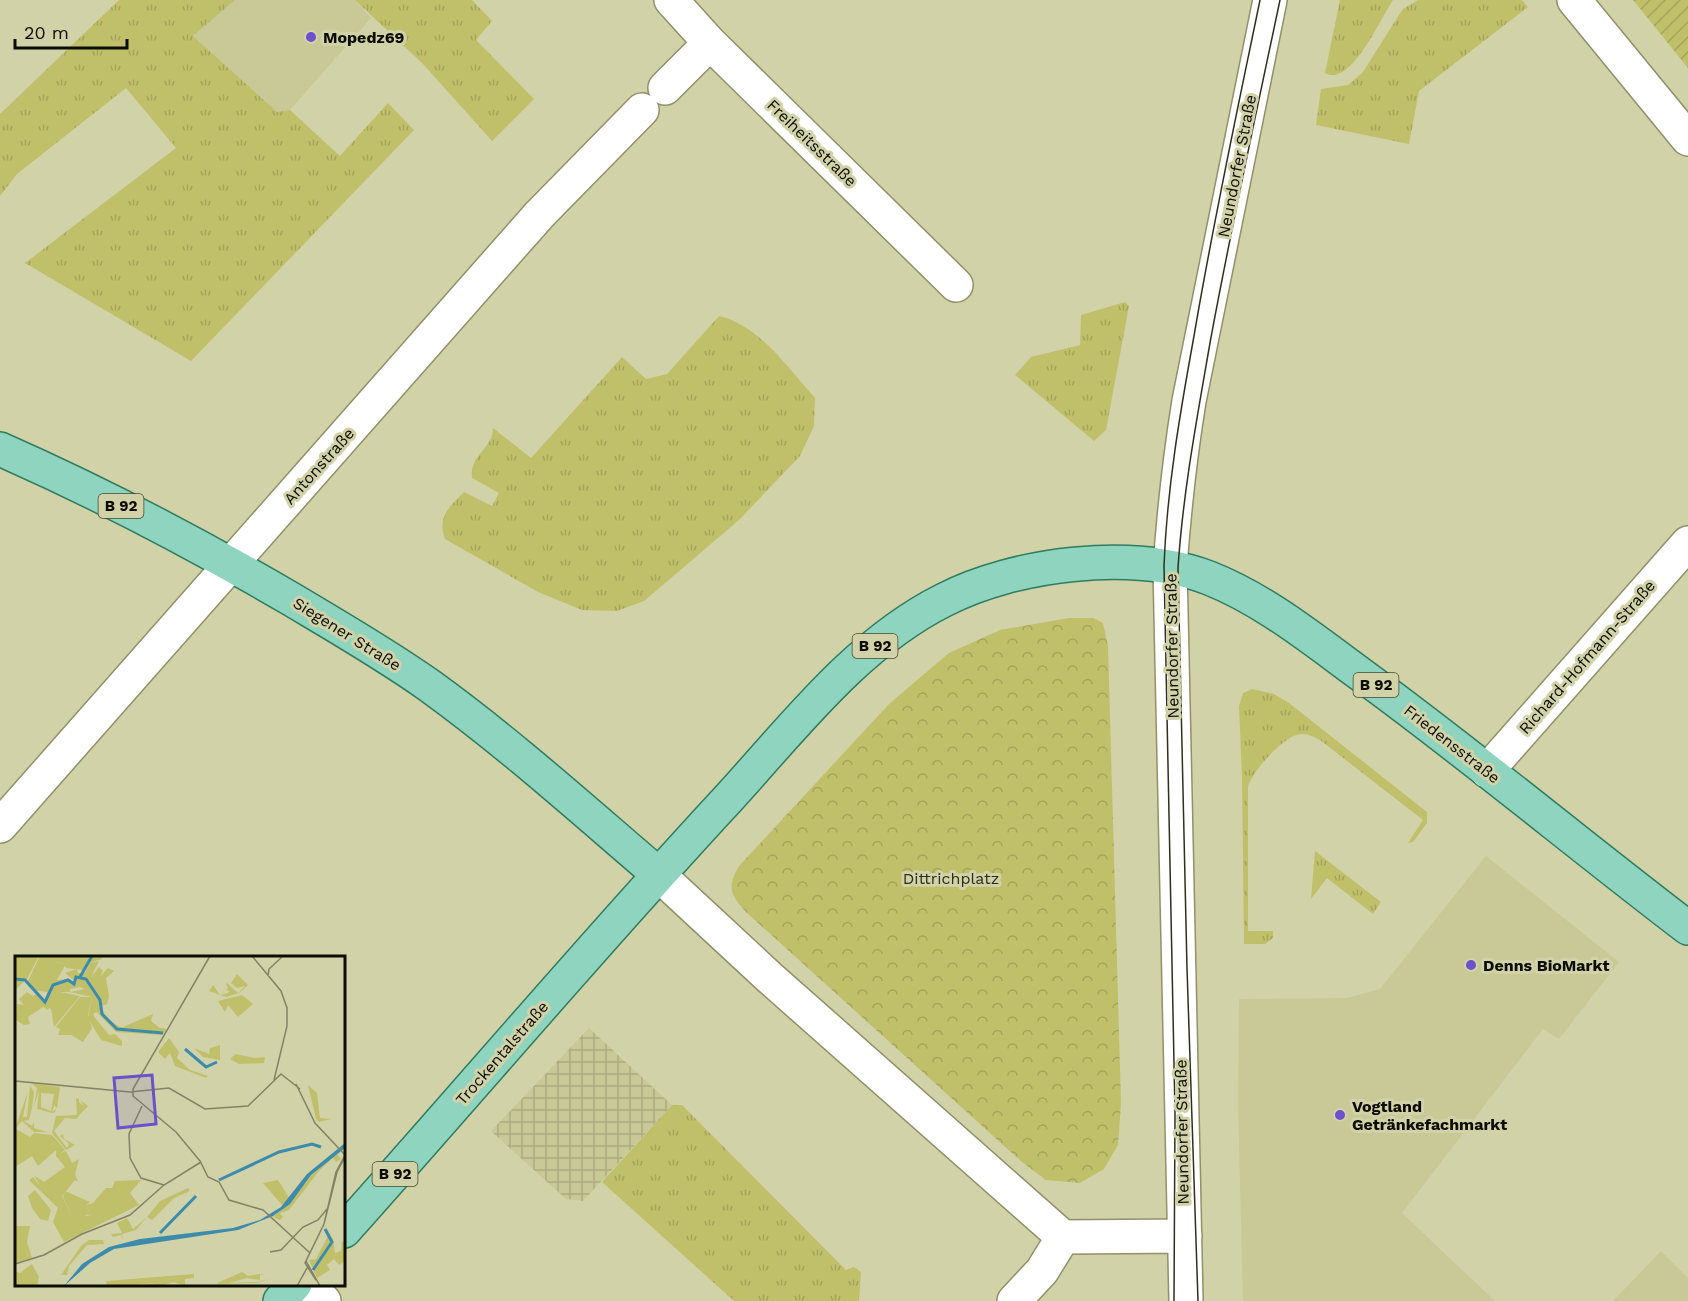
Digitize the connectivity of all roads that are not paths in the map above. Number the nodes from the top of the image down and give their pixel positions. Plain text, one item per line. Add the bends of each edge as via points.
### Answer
1 (671, 0) edge
2 (1270, 0) edge
3 (1574, 0) edge
4 (710, 43) junction
5 (1688, 138) edge
6 (956, 285) dead end
7 (0, 449) edge
8 (1688, 543) edge
9 (231, 564) junction
10 (1170, 567) junction
11 (1487, 771) junction
12 (0, 825) edge
13 (658, 874) junction
14 (1688, 928) edge
15 (345, 1230) edge
16 (1185, 1236) junction
17 (1063, 1237) junction
18 (293, 1286) edge
19 (308, 1286) edge
20 (280, 1301) edge
21 (324, 1301) edge
22 (1014, 1301) edge
23 (1186, 1301) edge

1 - 4 street, Freiheitsstraße
2 - 10 street, Neundorfer Straße via 1189,401
3 - 5 street
4 - 6 street, Freiheitsstraße
4 - 9 street, Antonstraße via 539,215
7 - 9 main road, Siegener Straße / B 92
8 - 11 street, Richard-Hofmann-Straße
9 - 12 street, Antonstraße
9 - 13 main road, Siegener Straße / B 92 via 363,642 428,686 509,746
10 - 11 main road, Friedensstraße / B 92 via 1210,579 1283,619
10 - 13 main road, B 92 via 1123,564 1023,573 975,585 941,601 891,634 838,680
10 - 16 street, Neundorfer Straße
11 - 14 main road, Friedensstraße / B 92
13 - 15 main road, Trockentalstraße / B 92
13 - 17 street
16 - 17 street
16 - 23 street, Neundorfer Straße
17 - 22 street via 1042,1271
18 - 20 main road
19 - 21 street

